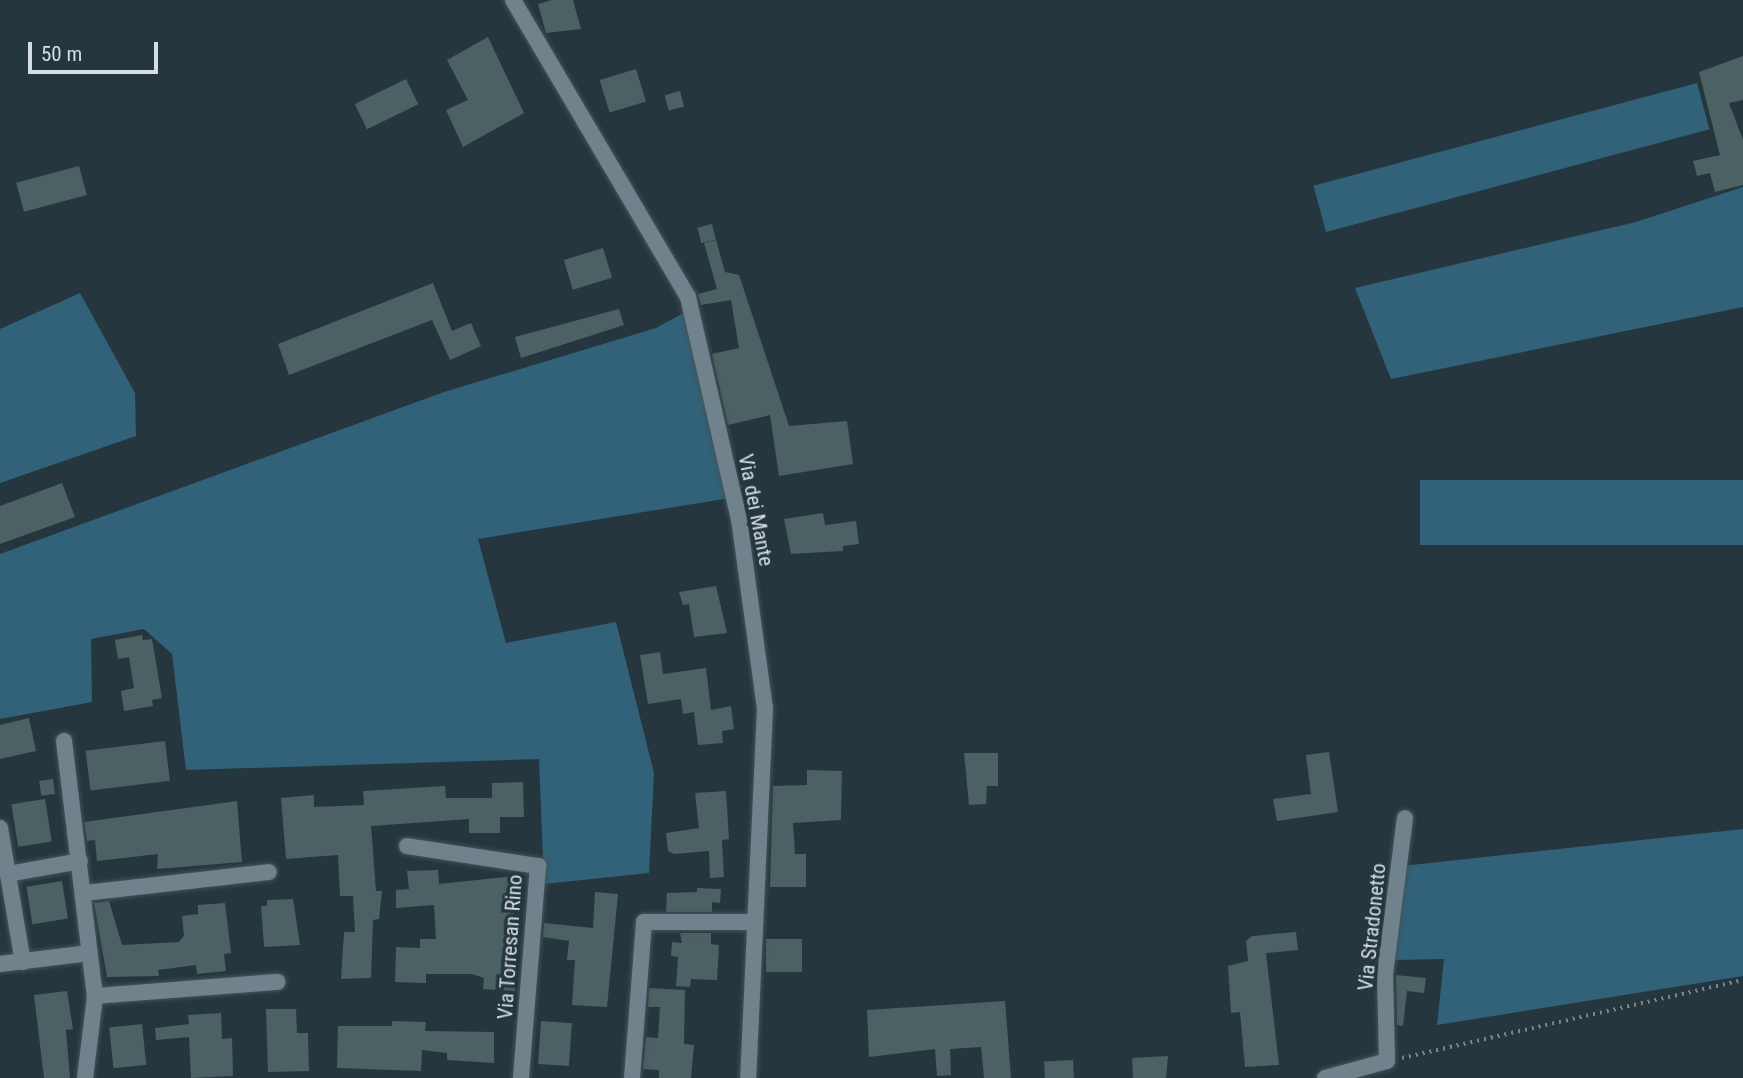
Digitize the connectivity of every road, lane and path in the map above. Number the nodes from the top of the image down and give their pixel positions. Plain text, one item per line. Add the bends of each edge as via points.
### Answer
1 (513, 0) edge
2 (64, 741) dead end
3 (1405, 818) dead end
4 (0, 828) edge
5 (407, 846) dead end
6 (80, 861) junction
7 (269, 872) dead end
8 (8, 874) junction
9 (85, 893) junction
10 (755, 922) junction
11 (89, 953) junction
12 (23, 961) junction
13 (0, 964) edge
14 (1743, 980) edge
15 (277, 982) dead end
16 (95, 996) junction
17 (1387, 1061) junction
18 (85, 1078) edge
19 (521, 1078) edge
20 (632, 1078) edge
21 (748, 1078) edge
22 (1325, 1078) edge

1 - 10 street, Via dei Mante via 688,297 739,519 765,708
2 - 6 street
3 - 17 street, Via Stradonetto via 1385,974
4 - 8 street
5 - 19 street, Via Torresan Rino via 538,866
6 - 8 street
6 - 9 street
7 - 9 street
8 - 12 street
9 - 11 street
10 - 20 street via 644,922
10 - 21 street, Via dei Mante
11 - 12 street
11 - 16 street
12 - 13 street
14 - 17 path
15 - 16 street
16 - 18 street
17 - 22 street

